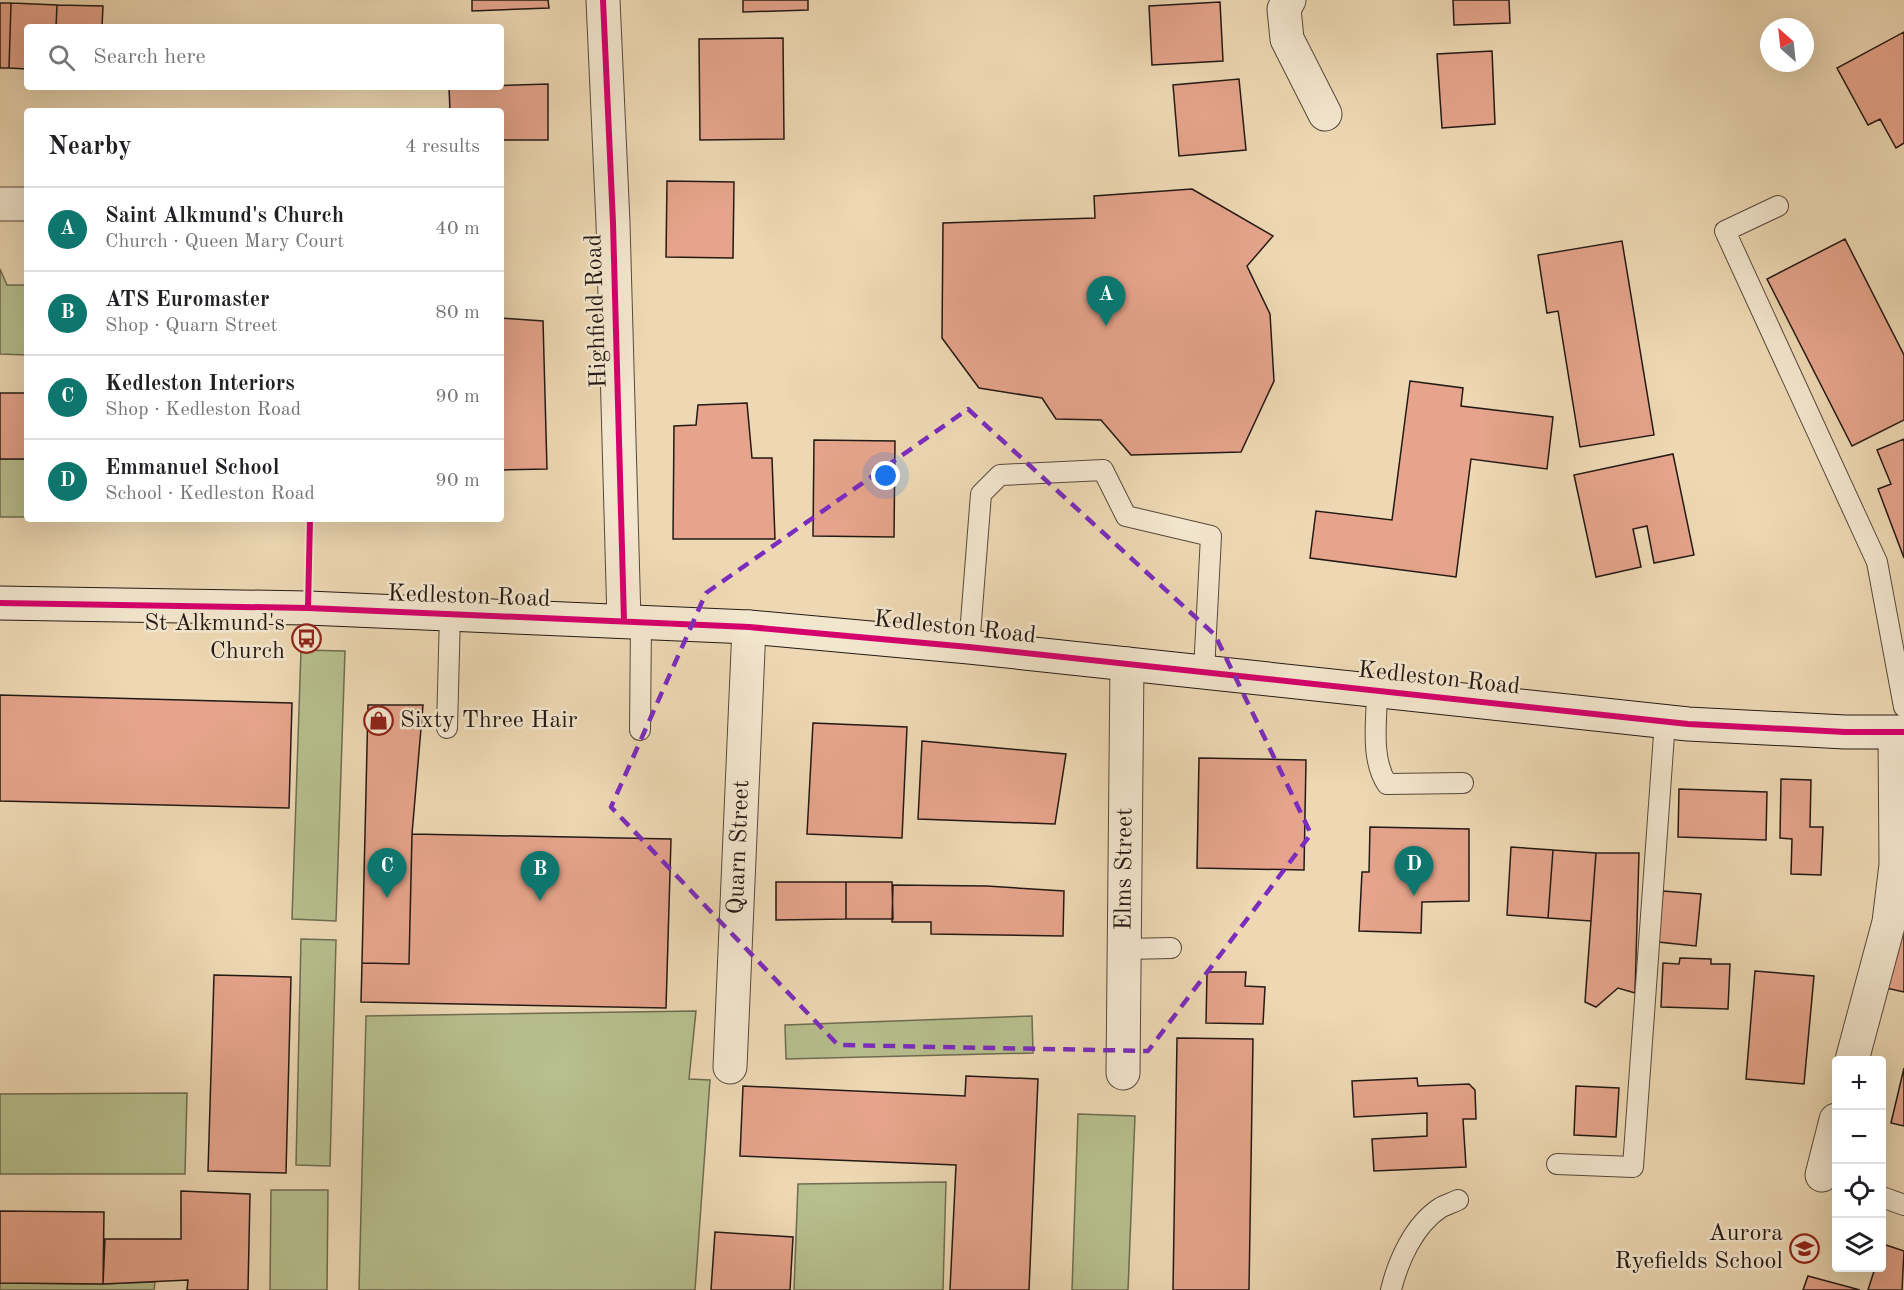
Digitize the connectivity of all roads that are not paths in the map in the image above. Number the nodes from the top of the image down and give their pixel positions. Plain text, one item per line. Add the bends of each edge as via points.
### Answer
1 (603, 0) edge
2 (1289, 0) edge
3 (1326, 114) dead end
4 (0, 204) edge
5 (24, 204) edge
6 (1778, 206) dead end
7 (0, 603) edge
8 (450, 614) junction
9 (633, 622) junction
10 (749, 627) junction
11 (969, 646) junction
12 (1127, 664) junction
13 (1204, 671) junction
14 (1377, 691) junction
15 (1665, 722) junction
16 (1901, 724) edge
17 (447, 728) dead end
18 (640, 730) dead end
19 (1463, 783) dead end
20 (1171, 948) dead end
21 (1126, 949) junction
22 (1853, 1056) edge
23 (730, 1067) dead end
24 (1124, 1073) dead end
25 (1832, 1153) edge
26 (1557, 1164) dead end
27 (1829, 1177) edge
28 (1886, 1199) edge
29 (1458, 1200) dead end
30 (1904, 1205) edge
31 (1391, 1290) edge

1 - 9 street, Highfield Road
2 - 3 street via 1284,9 1287,39
4 - 5 street
6 - 16 lane via 1725,231 1877,562
7 - 8 street, Kedleston Road
8 - 9 street, Kedleston Road
8 - 17 lane
9 - 10 street, Kedleston Road
9 - 18 lane
10 - 11 street, Kedleston Road
10 - 23 street, Quarn Street
11 - 12 street, Kedleston Road
11 - 13 lane via 981,494 1000,475 1102,470 1126,516 1211,536
12 - 13 street, Kedleston Road
12 - 21 street, Elms Street
13 - 14 street, Kedleston Road
14 - 15 street, Kedleston Road
14 - 19 lane via 1378,765 1387,784
15 - 16 street, Kedleston Road via 1845,732
15 - 26 lane via 1633,1167
16 - 22 street via 1896,865 1889,922
20 - 21 lane
21 - 24 street, Elms Street
25 - 27 street
28 - 30 lane
29 - 31 lane via 1439,1208 1421,1226 1401,1257

